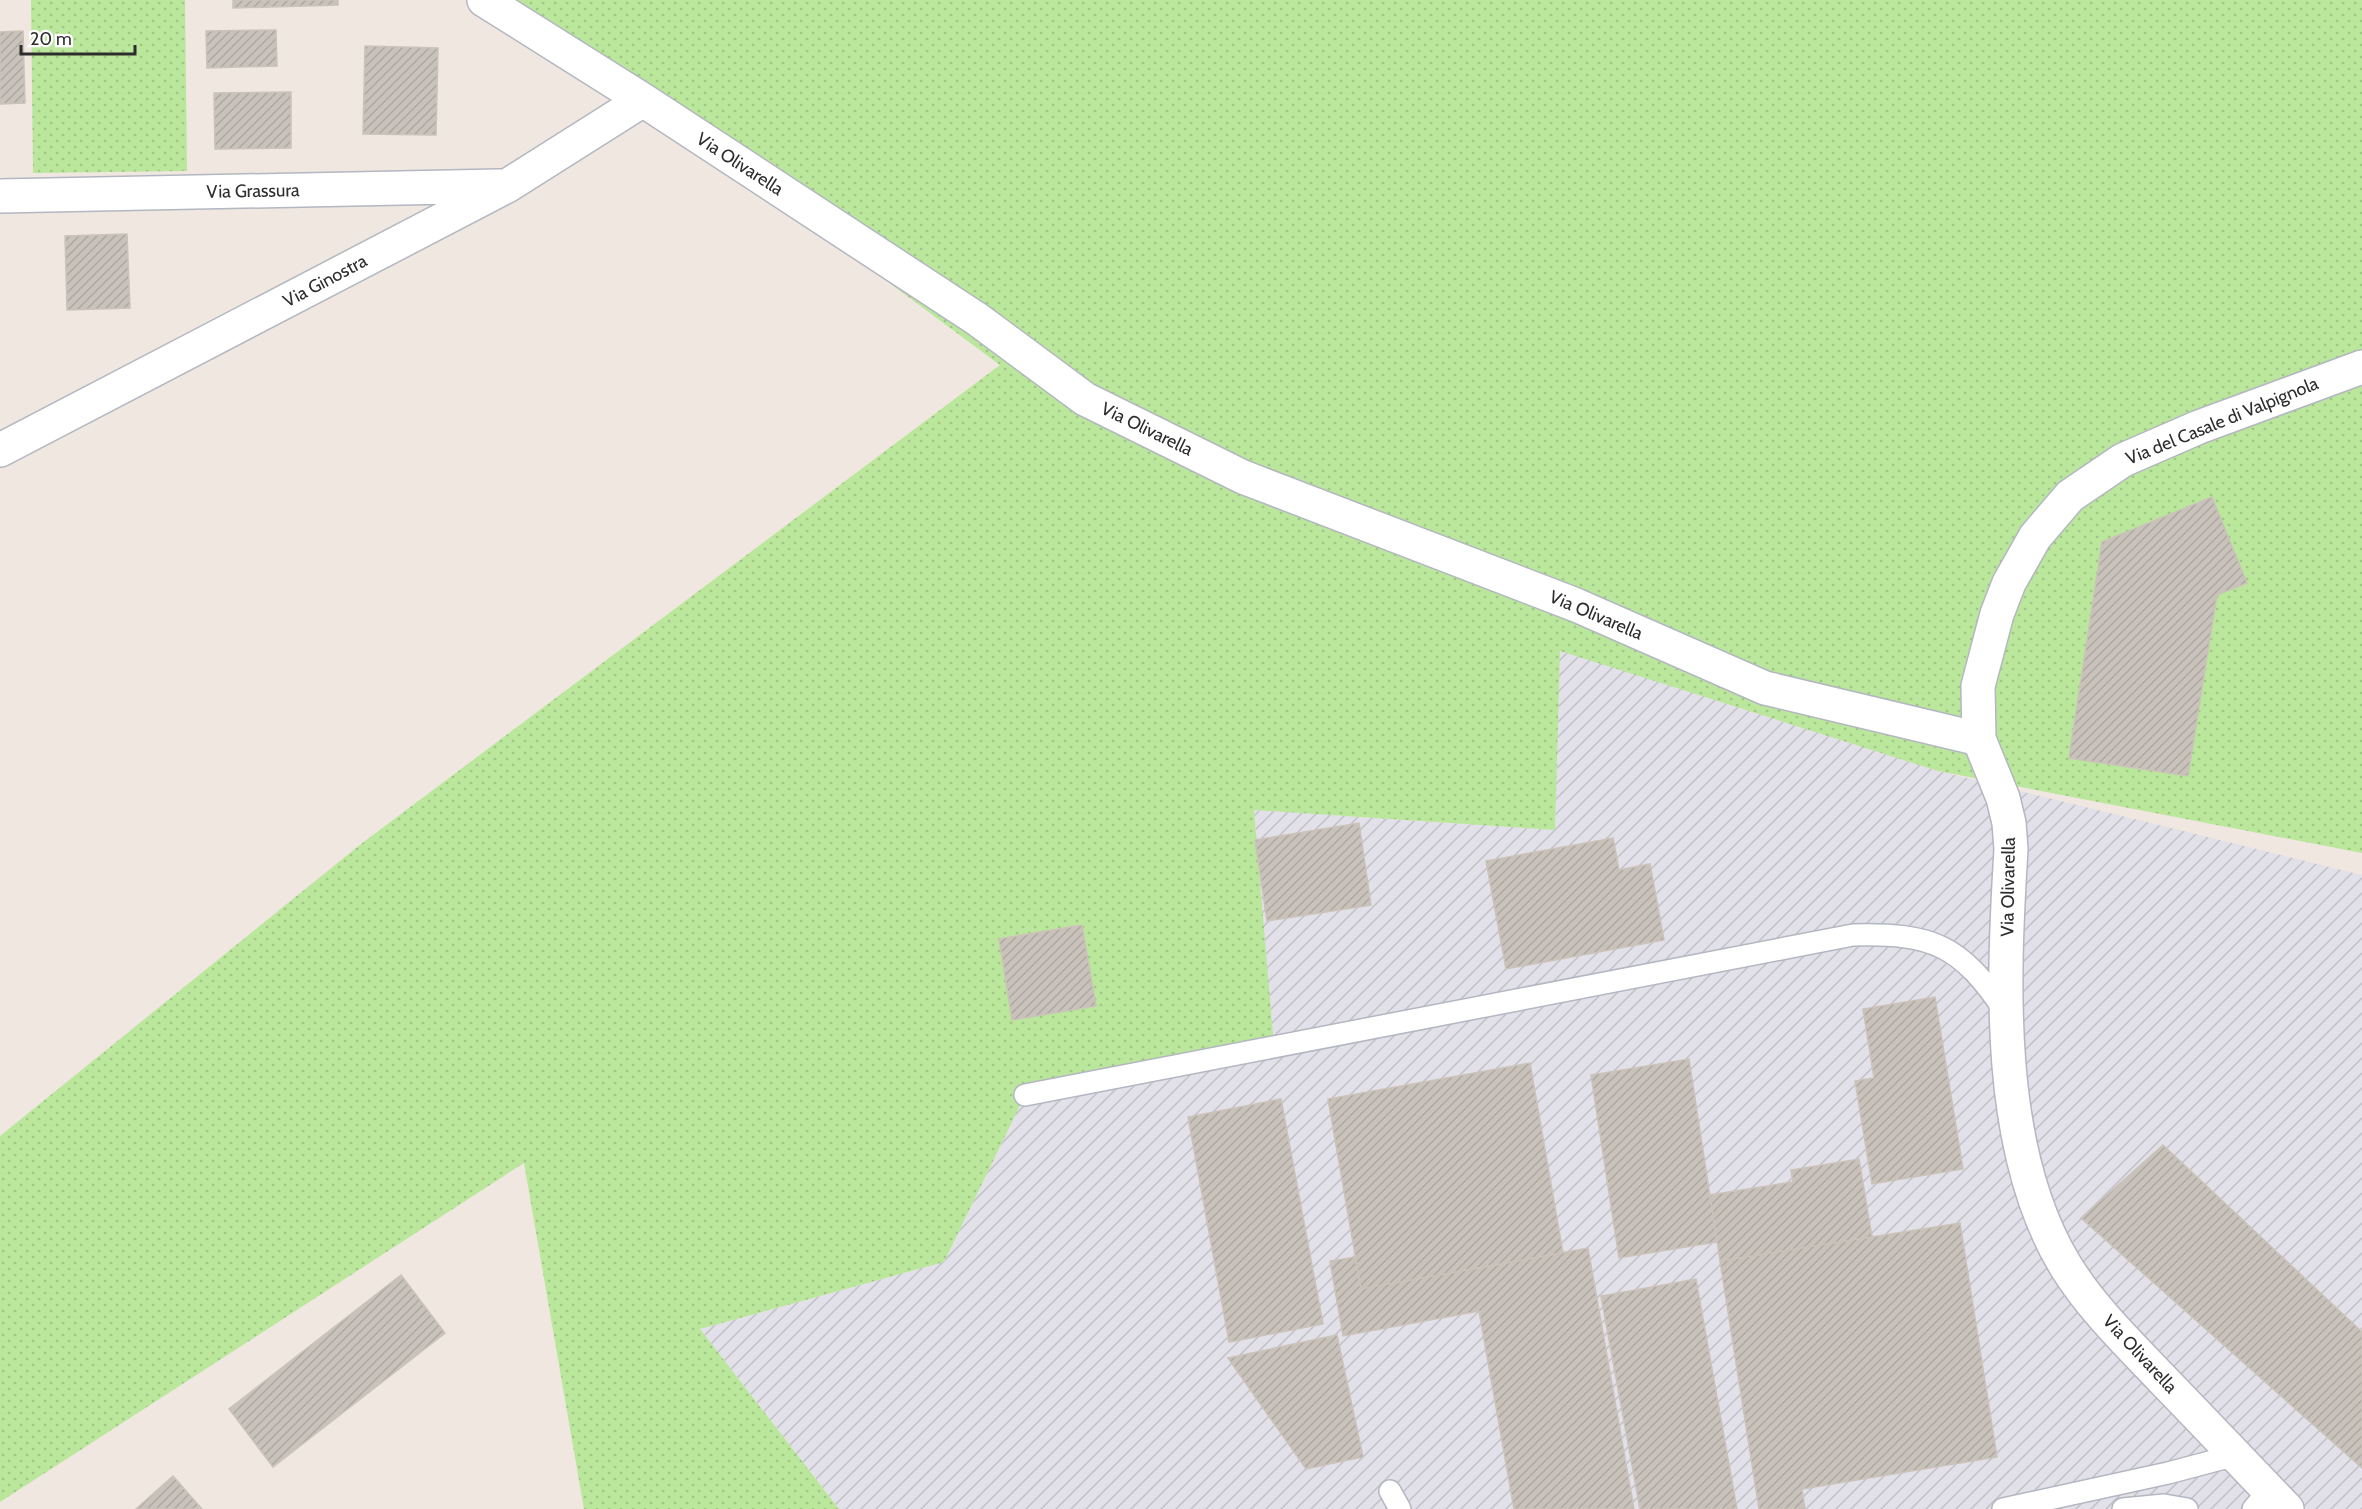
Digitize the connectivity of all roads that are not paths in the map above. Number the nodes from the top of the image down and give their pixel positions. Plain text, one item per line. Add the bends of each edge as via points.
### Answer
1 (484, 0) edge
2 (643, 100) junction
3 (507, 186) junction
4 (0, 196) edge
5 (2362, 367) edge
6 (0, 450) edge
7 (1979, 739) junction
8 (2006, 1013) junction
9 (1025, 1095) dead end
10 (2236, 1455) junction
11 (2270, 1503) edge
12 (2003, 1509) edge
13 (2123, 1509) edge
14 (2187, 1509) edge

1 - 2 street, Via Olivarella
2 - 3 street, Via Ginostra
2 - 7 street, Via Olivarella via 976,319 1085,399 1243,477 1576,605 1765,688
3 - 4 street, Via Grassura
3 - 6 street, Via Ginostra
5 - 7 street, Via del Casale di Valpignola via 2141,452 2091,480 2061,505 2026,550 1997,615 1978,686
7 - 8 street, Via Olivarella via 2009,823
8 - 9 lane via 1972,968 1943,948 1895,934 1853,935
8 - 10 street, Via Olivarella via 2017,1127 2027,1180 2051,1240 2095,1306
10 - 11 street, Via Olivarella
10 - 12 lane
13 - 14 lane via 2164,1505

